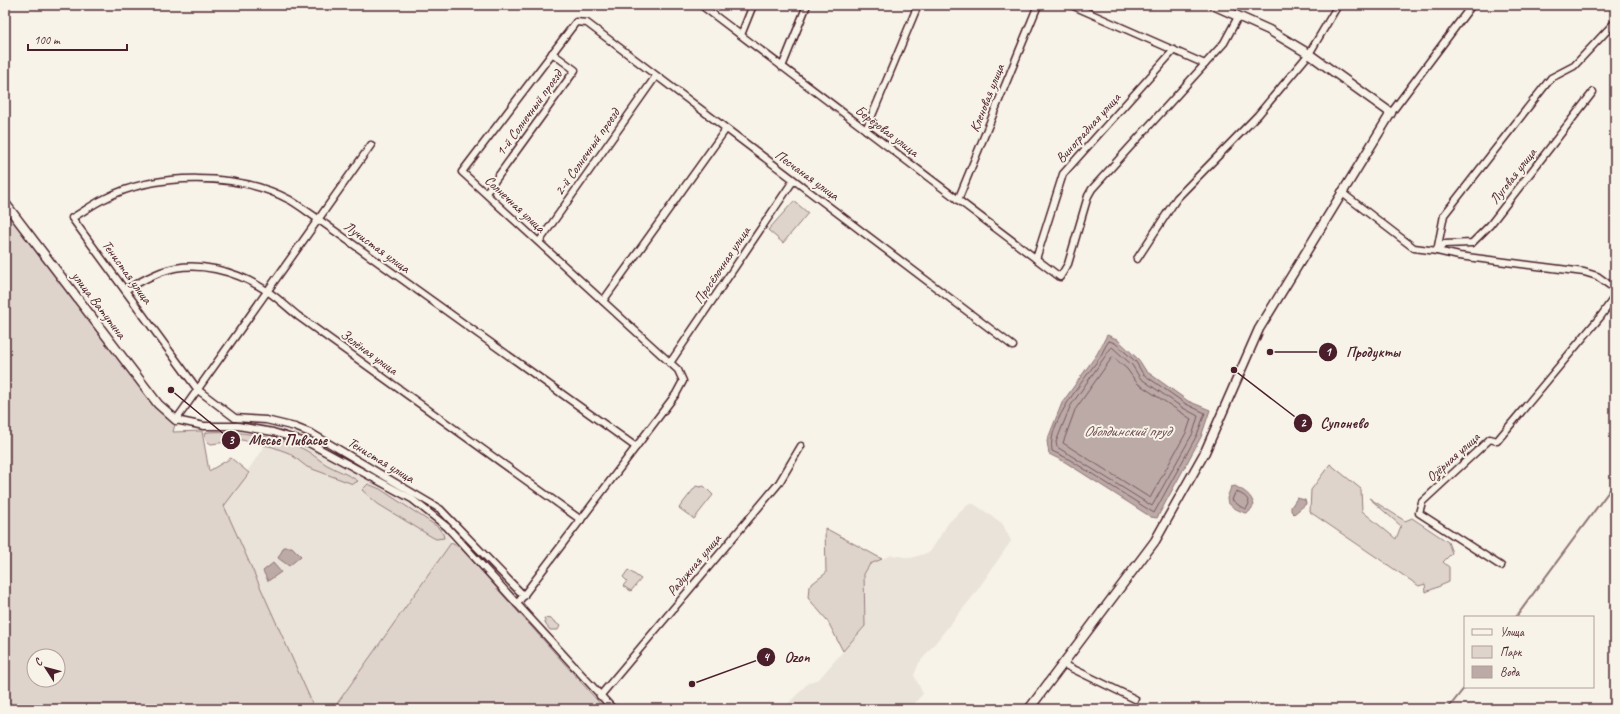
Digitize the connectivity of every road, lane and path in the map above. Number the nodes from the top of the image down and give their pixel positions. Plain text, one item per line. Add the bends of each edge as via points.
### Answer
1 (701, 5) edge
2 (754, 5) edge
3 (807, 5) edge
4 (918, 5) edge
5 (1038, 5) edge
6 (1071, 5) edge
7 (1213, 5) edge
8 (1338, 5) edge
9 (1472, 5) edge
10 (1238, 17) junction
11 (1615, 22) edge
12 (587, 23) joint
13 (741, 35) junction
14 (1174, 50) junction
15 (552, 53) junction
16 (1309, 54) junction
17 (1205, 64) junction
18 (782, 67) junction
19 (656, 76) junction
20 (1593, 92) dead end
21 (1390, 113) junction
22 (726, 129) junction
23 (866, 130) junction
24 (371, 145) dead end
25 (793, 181) junction
26 (1341, 192) junction
27 (486, 193) junction
28 (958, 200) junction
29 (5, 203) edge
30 (72, 218) joint
31 (318, 219) junction
32 (539, 242) junction
33 (1436, 251) junction
34 (1036, 259) junction
35 (1137, 259) dead end
36 (1615, 289) edge
37 (125, 290) junction
38 (267, 291) junction
39 (1615, 296) edge
40 (603, 301) junction
41 (1013, 346) dead end
42 (670, 363) junction
43 (198, 390) junction
44 (176, 420) junction
45 (801, 446) dead end
46 (636, 447) junction
47 (581, 520) junction
48 (1501, 566) dead end
49 (524, 596) junction
50 (517, 604) junction
51 (1063, 664) junction
52 (600, 696) junction
53 (1135, 699) dead end
54 (613, 709) edge
55 (1029, 709) edge

1 - 13 street, Берёзовая улица
2 - 13 street
3 - 18 street
4 - 23 street
5 - 28 street, Кленовая улица
6 - 14 street
7 - 10 street
8 - 16 street
9 - 21 street
10 - 16 street via 1269,30
10 - 17 street via 1225,42
11 - 33 street via 1574,66 1551,78 1444,214
12 - 15 street, Солнечная улица via 576,22
12 - 19 street, Песчаная улица
13 - 18 street, Берёзовая улица
14 - 17 street
14 - 34 street, Виноградная улица via 1063,174
15 - 27 street, 1-й Солнечный проезд via 575,70
15 - 27 street, Солнечная улица via 462,172
16 - 21 street
16 - 35 street via 1258,115 1177,198
17 - 34 street, Берёзовая улица via 1090,192 1068,264 1060,277
18 - 23 street, Берёзовая улица
19 - 22 street, Песчаная улица
19 - 32 street, 2-й Солнечный проезд
20 - 33 street, Луговая улица via 1486,229 1472,243 1444,244
21 - 26 street
22 - 25 street, Песчаная улица
22 - 40 street
23 - 28 street, Берёзовая улица
24 - 31 street
25 - 41 street, Песчаная улица via 844,216
25 - 42 street, Просёлочная улица
26 - 33 street via 1414,248
26 - 51 street via 1259,329 1204,452 1155,541
27 - 32 street, Солнечная улица
28 - 34 street, Берёзовая улица
29 - 44 street, улица Ватутина via 158,404
30 - 31 street, Лучистая улица via 104,198 138,186 193,179 222,180 250,185 290,200
30 - 37 street, Тенистая улица
31 - 38 street
31 - 46 street, Лучистая улица
32 - 40 street, Солнечная улица
33 - 36 street via 1584,272 1597,276
37 - 38 street, Зелёная улица via 161,272 202,267 238,275
37 - 43 street, Тенистая улица
38 - 43 street
38 - 47 street, Зелёная улица
39 - 48 street, Озёрная улица via 1497,442 1490,439 1422,502 1419,513
40 - 42 street, Солнечная улица
42 - 46 street, Солнечная улица via 678,370 683,381
43 - 44 street
43 - 49 street, Тенистая улица via 235,418 266,420 313,434 440,509
44 - 50 street via 204,426 238,426 273,432 309,443 348,463 412,499 447,527
45 - 52 street, Радужная улица via 779,482
46 - 47 street
47 - 49 street
49 - 50 street
50 - 52 street
51 - 53 street
51 - 55 street
52 - 54 street

